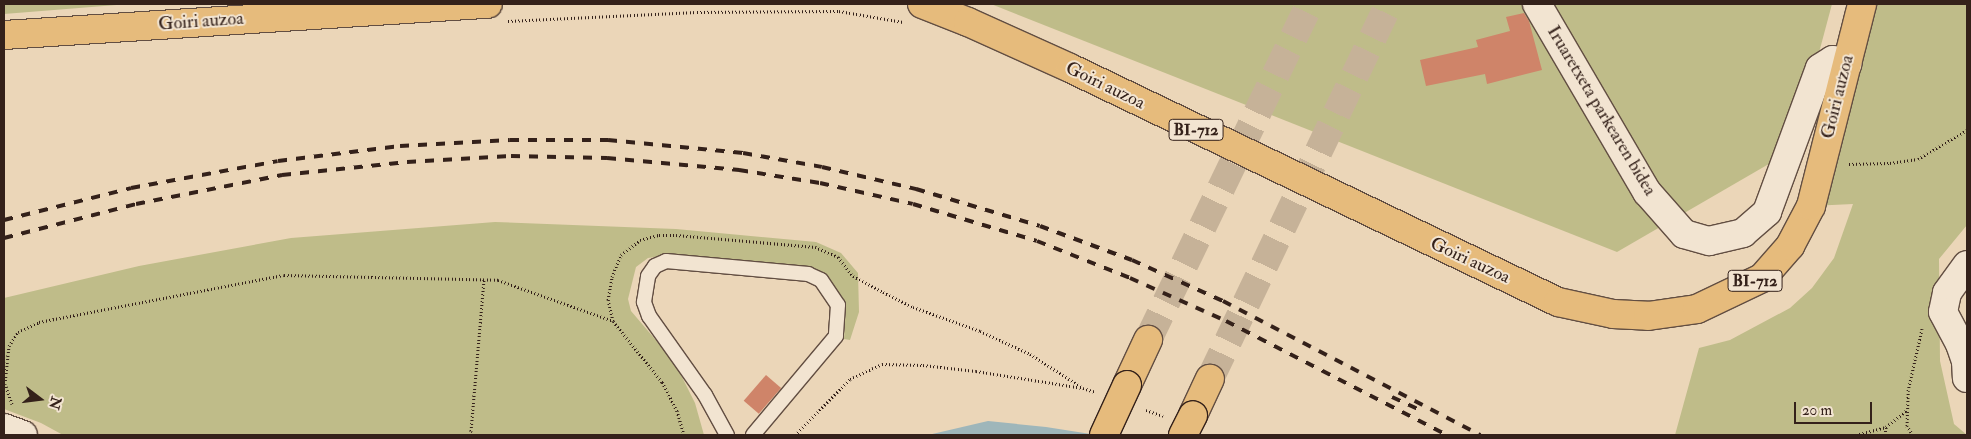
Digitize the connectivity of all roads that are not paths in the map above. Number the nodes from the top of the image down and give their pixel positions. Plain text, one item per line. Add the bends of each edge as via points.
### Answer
1 (1537, 4) edge
2 (1862, 4) edge
3 (495, 12) edge
4 (917, 14) edge
5 (4, 35) edge
6 (1847, 64) junction
7 (1967, 265) edge
8 (1959, 331) edge
9 (1148, 340) tunnel mouth
10 (1967, 378) edge
11 (1210, 379) tunnel mouth
12 (8, 418) edge
13 (1180, 422) edge
14 (23, 435) edge
15 (727, 435) edge
16 (753, 435) edge
17 (1104, 435) edge

1 - 6 street, Iruaretxeta parkearen bidea via 1647,192 1684,234 1709,241 1743,233 1767,212 1820,68 1834,60
2 - 6 main road, Goiri auzoa / BI-712
3 - 5 main road, Goiri auzoa
4 - 6 main road, Goiri auzoa / BI-712 via 968,22 1549,298 1613,314 1648,316 1697,309 1762,278 1790,246 1811,206
7 - 8 street via 1952,284 1943,312
8 - 10 street
9 - 17 main road, bridge via 1132,396
11 - 13 main road
12 - 14 street
15 - 16 lane via 705,394 649,316 644,302 645,286 655,266 666,262 808,274 821,280 838,305 836,336

